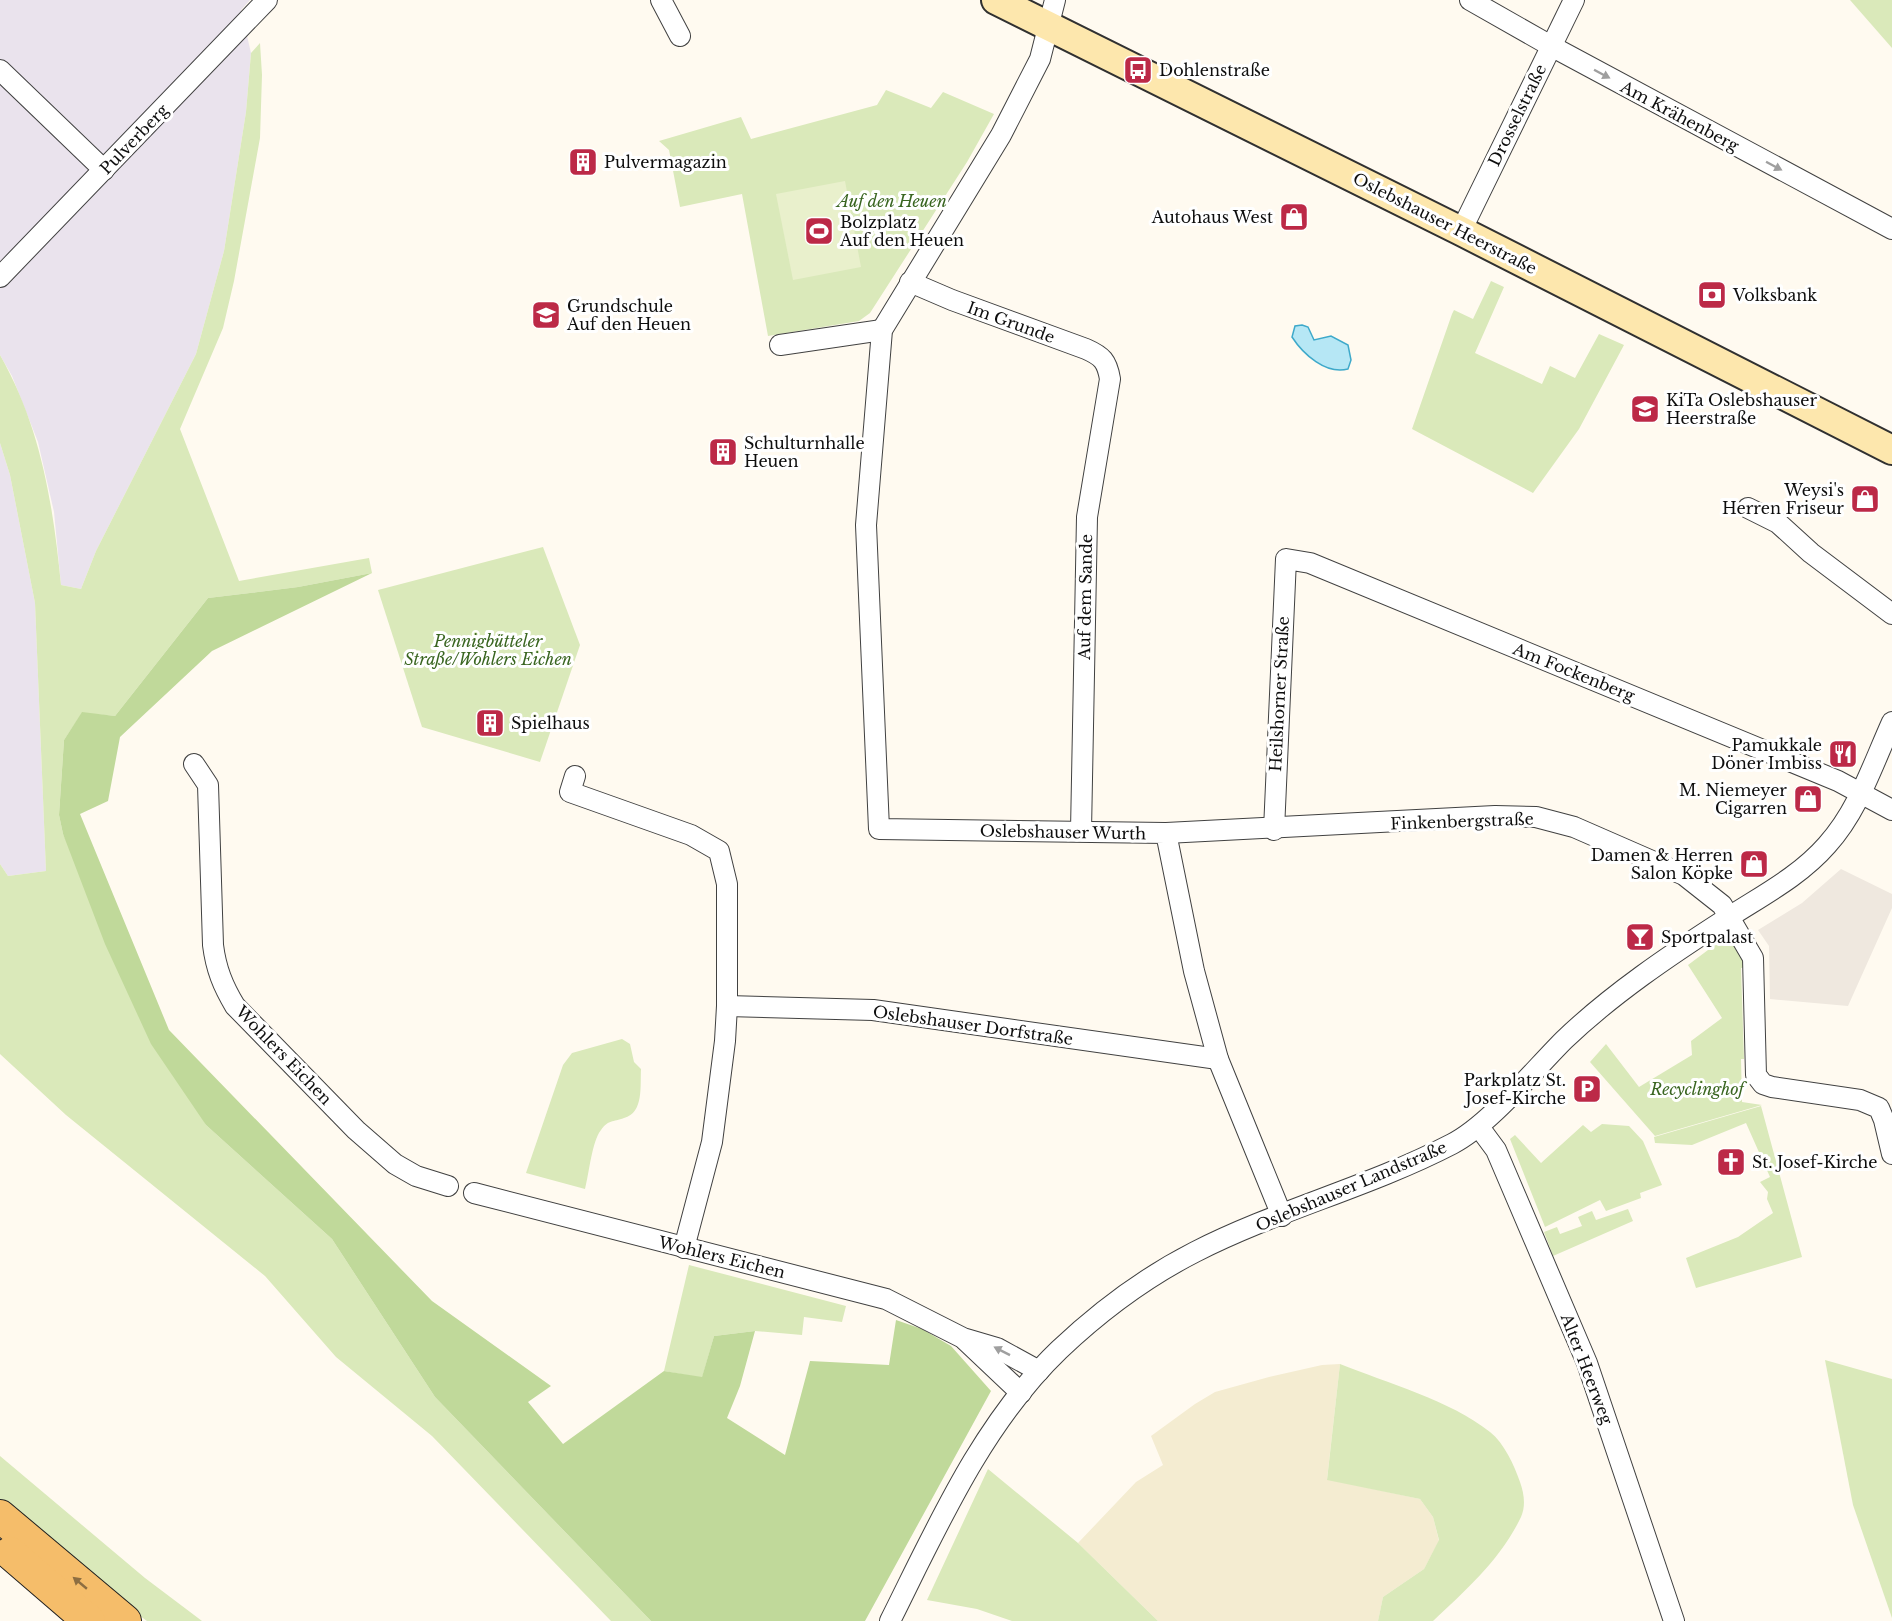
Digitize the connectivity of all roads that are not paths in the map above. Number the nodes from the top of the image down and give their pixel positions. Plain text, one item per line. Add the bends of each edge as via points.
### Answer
1 (267, 0) edge
2 (661, 0) edge
3 (996, 0) edge
4 (1470, 0) edge
5 (1574, 0) edge
6 (1052, 13) edge
7 (680, 36) dead end
8 (1551, 46) junction
9 (0, 70) edge
10 (104, 170) junction
11 (1892, 229) edge
12 (1461, 231) junction
13 (0, 277) edge
14 (910, 282) junction
15 (882, 330) junction
16 (780, 345) dead end
17 (1108, 366) joint
18 (1892, 450) edge
19 (1748, 508) dead end
20 (1286, 559) joint
21 (1892, 614) edge
22 (1892, 722) edge
23 (194, 764) dead end
24 (575, 776) dead end
25 (1860, 792) junction
26 (1892, 810) edge
27 (1274, 830) junction
28 (1081, 831) junction
29 (1166, 833) junction
30 (1730, 917) junction
31 (727, 1006) junction
32 (1218, 1059) junction
33 (1479, 1127) junction
34 (1892, 1154) edge
35 (448, 1186) dead end
36 (474, 1193) dead end
37 (1282, 1216) junction
38 (684, 1248) junction
39 (963, 1338) junction
40 (1038, 1371) junction
41 (1021, 1393) junction
42 (0, 1516) edge
43 (0, 1544) edge
44 (89, 1621) edge
45 (125, 1621) edge
46 (890, 1621) edge
47 (1674, 1621) edge

1 - 10 street, Pulverberg
2 - 7 street
3 - 6 main road, Oslebshauser Heerstraße
4 - 8 street, Am Krähenberg
5 - 8 street, Drosselstraße
6 - 12 main road, Oslebshauser Heerstraße
6 - 14 street via 1040,59 986,165
8 -> 11 street, Am Krähenberg
8 - 12 street, Drosselstraße
9 - 10 street
10 - 13 street, Pulverberg
12 - 18 main road, Oslebshauser Heerstraße
14 - 15 street
14 - 17 street, Im Grunde via 1094,352
15 - 16 street
15 - 28 street, Oslebshauser Wurth via 866,525 879,829
17 - 28 street, Auf dem Sande via 1110,379 1087,516
19 - 21 street via 1778,523
20 - 25 street, Am Fockenberg via 1310,563
20 - 27 street, Heilshorner Straße
22 - 25 street, Oslebshauser Landstraße
23 - 35 street, Wohlers Eichen via 208,785 213,945 225,990 235,1006 394,1164
24 - 31 street via 570,792 691,835 719,850 728,884
25 - 26 street, Am Fockenberg
25 - 30 street, Oslebshauser Landstraße via 1826,846 1788,881
27 - 29 street, Finkenbergstraße
27 - 30 street, Finkenbergstraße via 1536,817 1574,828 1684,875 1715,898
28 - 29 street, Oslebshauser Wurth
29 - 32 street, Oslebshauser Wurth via 1194,971
30 - 33 street, Oslebshauser Landstraße via 1626,989 1569,1036
30 - 34 street, Finkenbergstraße via 1753,958 1756,1075 1772,1087 1860,1100 1879,1108
31 - 32 street, Oslebshauser Dorfstraße via 873,1010
31 - 38 street via 712,1142
32 - 37 street, Oslebshauser Wurth
33 - 37 street, Oslebshauser Landstraße via 1430,1155
33 - 47 street, Alter Heerweg via 1496,1150 1587,1363
36 - 38 street, Wohlers Eichen
37 - 40 street, Oslebshauser Landstraße via 1194,1252 1098,1316
38 - 39 street, Wohlers Eichen via 886,1299
40 -> 39 street, Wohlers Eichen via 997,1347
39 - 41 street, Wohlers Eichen
40 - 41 street, Oslebshauser Landstraße
41 - 46 street, Oslebshauser Landstraße via 986,1440
45 -> 42 main road
43 - 44 main road

